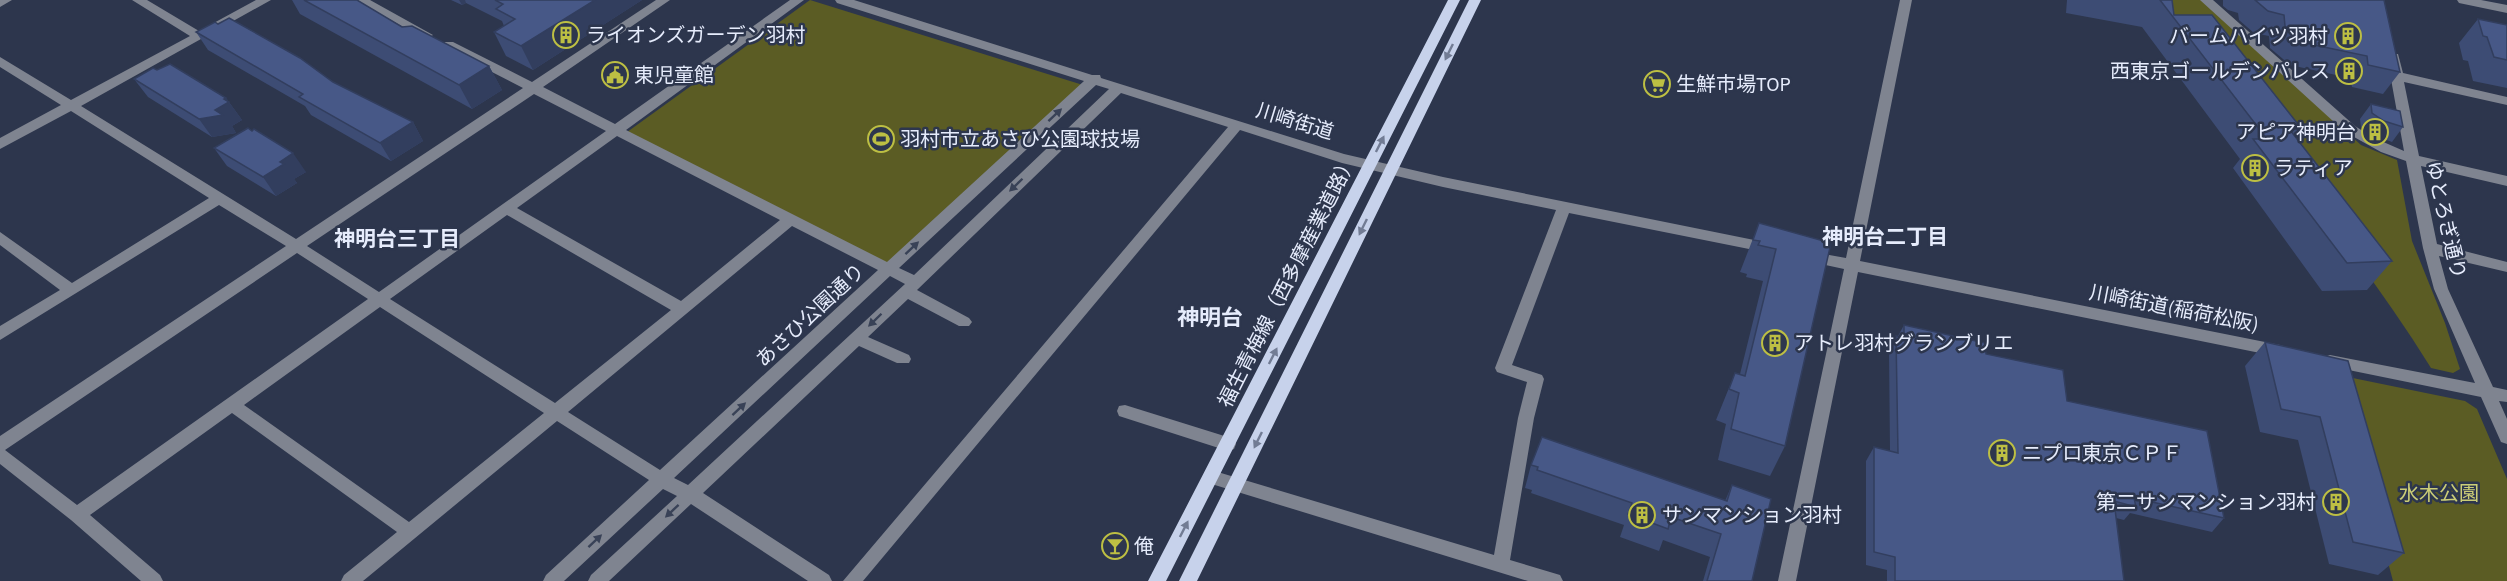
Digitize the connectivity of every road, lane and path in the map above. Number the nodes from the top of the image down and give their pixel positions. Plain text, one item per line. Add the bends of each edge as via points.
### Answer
1 (6, 0) edge
2 (138, 0) edge
3 (264, 0) edge
4 (361, 0) edge
5 (664, 0) edge
6 (798, 0) edge
7 (842, 0) edge
8 (1454, 0) edge
9 (1475, 0) edge
10 (1906, 0) edge
11 (2206, 0) edge
12 (2463, 0) edge
13 (0, 3) edge
14 (2507, 9) edge
15 (199, 36) junction
16 (2390, 43) edge
17 (3, 67) edge
18 (2397, 76) junction
19 (1095, 78) junction
20 (533, 87) junction
21 (1119, 87) junction
22 (2507, 101) edge
23 (70, 106) junction
24 (1237, 125) junction
25 (614, 130) junction
26 (0, 144) edge
27 (2412, 158) junction
28 (1370, 165) junction
29 (1391, 170) junction
30 (2507, 180) edge
31 (219, 199) junction
32 (1564, 207) junction
33 (506, 208) junction
34 (790, 220) junction
35 (0, 237) edge
36 (296, 246) junction
37 (2430, 248) junction
38 (1852, 265) junction
39 (2507, 267) edge
40 (889, 269) junction
41 (910, 286) junction
42 (71, 290) junction
43 (378, 299) junction
44 (682, 309) junction
45 (964, 322) dead end
46 (0, 334) edge
47 (856, 339) junction
48 (2294, 353) edge
49 (2317, 358) edge
50 (903, 359) dead end
51 (2488, 392) junction
52 (2507, 396) edge
53 (231, 404) junction
54 (1125, 411) dead end
55 (557, 412) junction
56 (2507, 438) edge
57 (1228, 444) junction
58 (0, 445) edge
59 (0, 455) edge
60 (1211, 477) junction
61 (662, 480) junction
62 (1236, 485) junction
63 (690, 494) junction
64 (77, 515) junction
65 (410, 532) junction
66 (1501, 564) junction
67 (154, 581) edge
68 (350, 581) edge
69 (552, 581) edge
70 (597, 581) edge
71 (822, 581) edge
72 (852, 581) edge
73 (1157, 581) edge
74 (1188, 581) edge
75 (1554, 581) edge
76 (1787, 581) edge

1 - 13 street
2 - 15 street
3 - 15 street
4 - 20 street
5 - 20 street
6 - 25 street
7 - 19 street, 川崎街道
28 -> 8 main road, 福生青梅線（西多摩産業道路）
9 -> 29 main road
10 - 38 street
11 - 27 street via 2349,129 2370,144
12 - 14 street
15 - 23 street
16 - 18 street, ゆとろぎ通り
17 - 23 street
18 - 22 street
18 - 27 street, ゆとろぎ通り
19 - 21 street, 川崎街道
40 -> 19 street, あさひ公園通り
20 - 25 street
20 - 36 street
21 - 24 street, 川崎街道
21 -> 41 street
23 - 26 street
23 - 31 street
24 - 28 street, 川崎街道
24 - 72 street
25 - 33 street
25 - 34 street
27 - 30 street
27 - 37 street, ゆとろぎ通り
28 - 29 street, 川崎街道
57 -> 28 main road, 福生青梅線（西多摩産業道路）
29 - 32 street, 川崎街道
29 -> 62 main road
31 - 36 street
31 - 42 street
32 - 38 street, 川崎街道
32 - 66 street via 1503,368 1536,379
33 - 43 street
33 - 44 street
34 - 40 street
34 - 44 street
35 - 42 street
36 - 43 street
36 - 58 street
37 - 39 street
37 - 51 street, ゆとろぎ通り via 2441,290
38 - 48 street, 川崎街道(稲荷松阪)
38 - 76 street
40 - 41 street
61 -> 40 street, あさひ公園通り
41 - 45 street
41 -> 47 street
42 - 46 street
43 - 53 street
43 - 55 street
44 - 55 street
47 - 50 street
47 - 63 street
49 - 51 street
51 - 52 street
51 - 56 street, ゆとろぎ通り
53 - 64 street
53 - 65 street
54 - 57 street
55 - 61 street
55 - 65 street
57 - 60 main road, 福生青梅線（西多摩産業道路）
59 - 64 street
60 - 62 street
73 -> 60 main road, 福生青梅線（西多摩産業道路）
61 - 63 street
69 -> 61 street, あさひ公園通り
62 - 66 street
62 - 74 main road
63 -> 70 street
63 - 71 street
64 - 67 street
65 - 68 street
66 - 75 street

